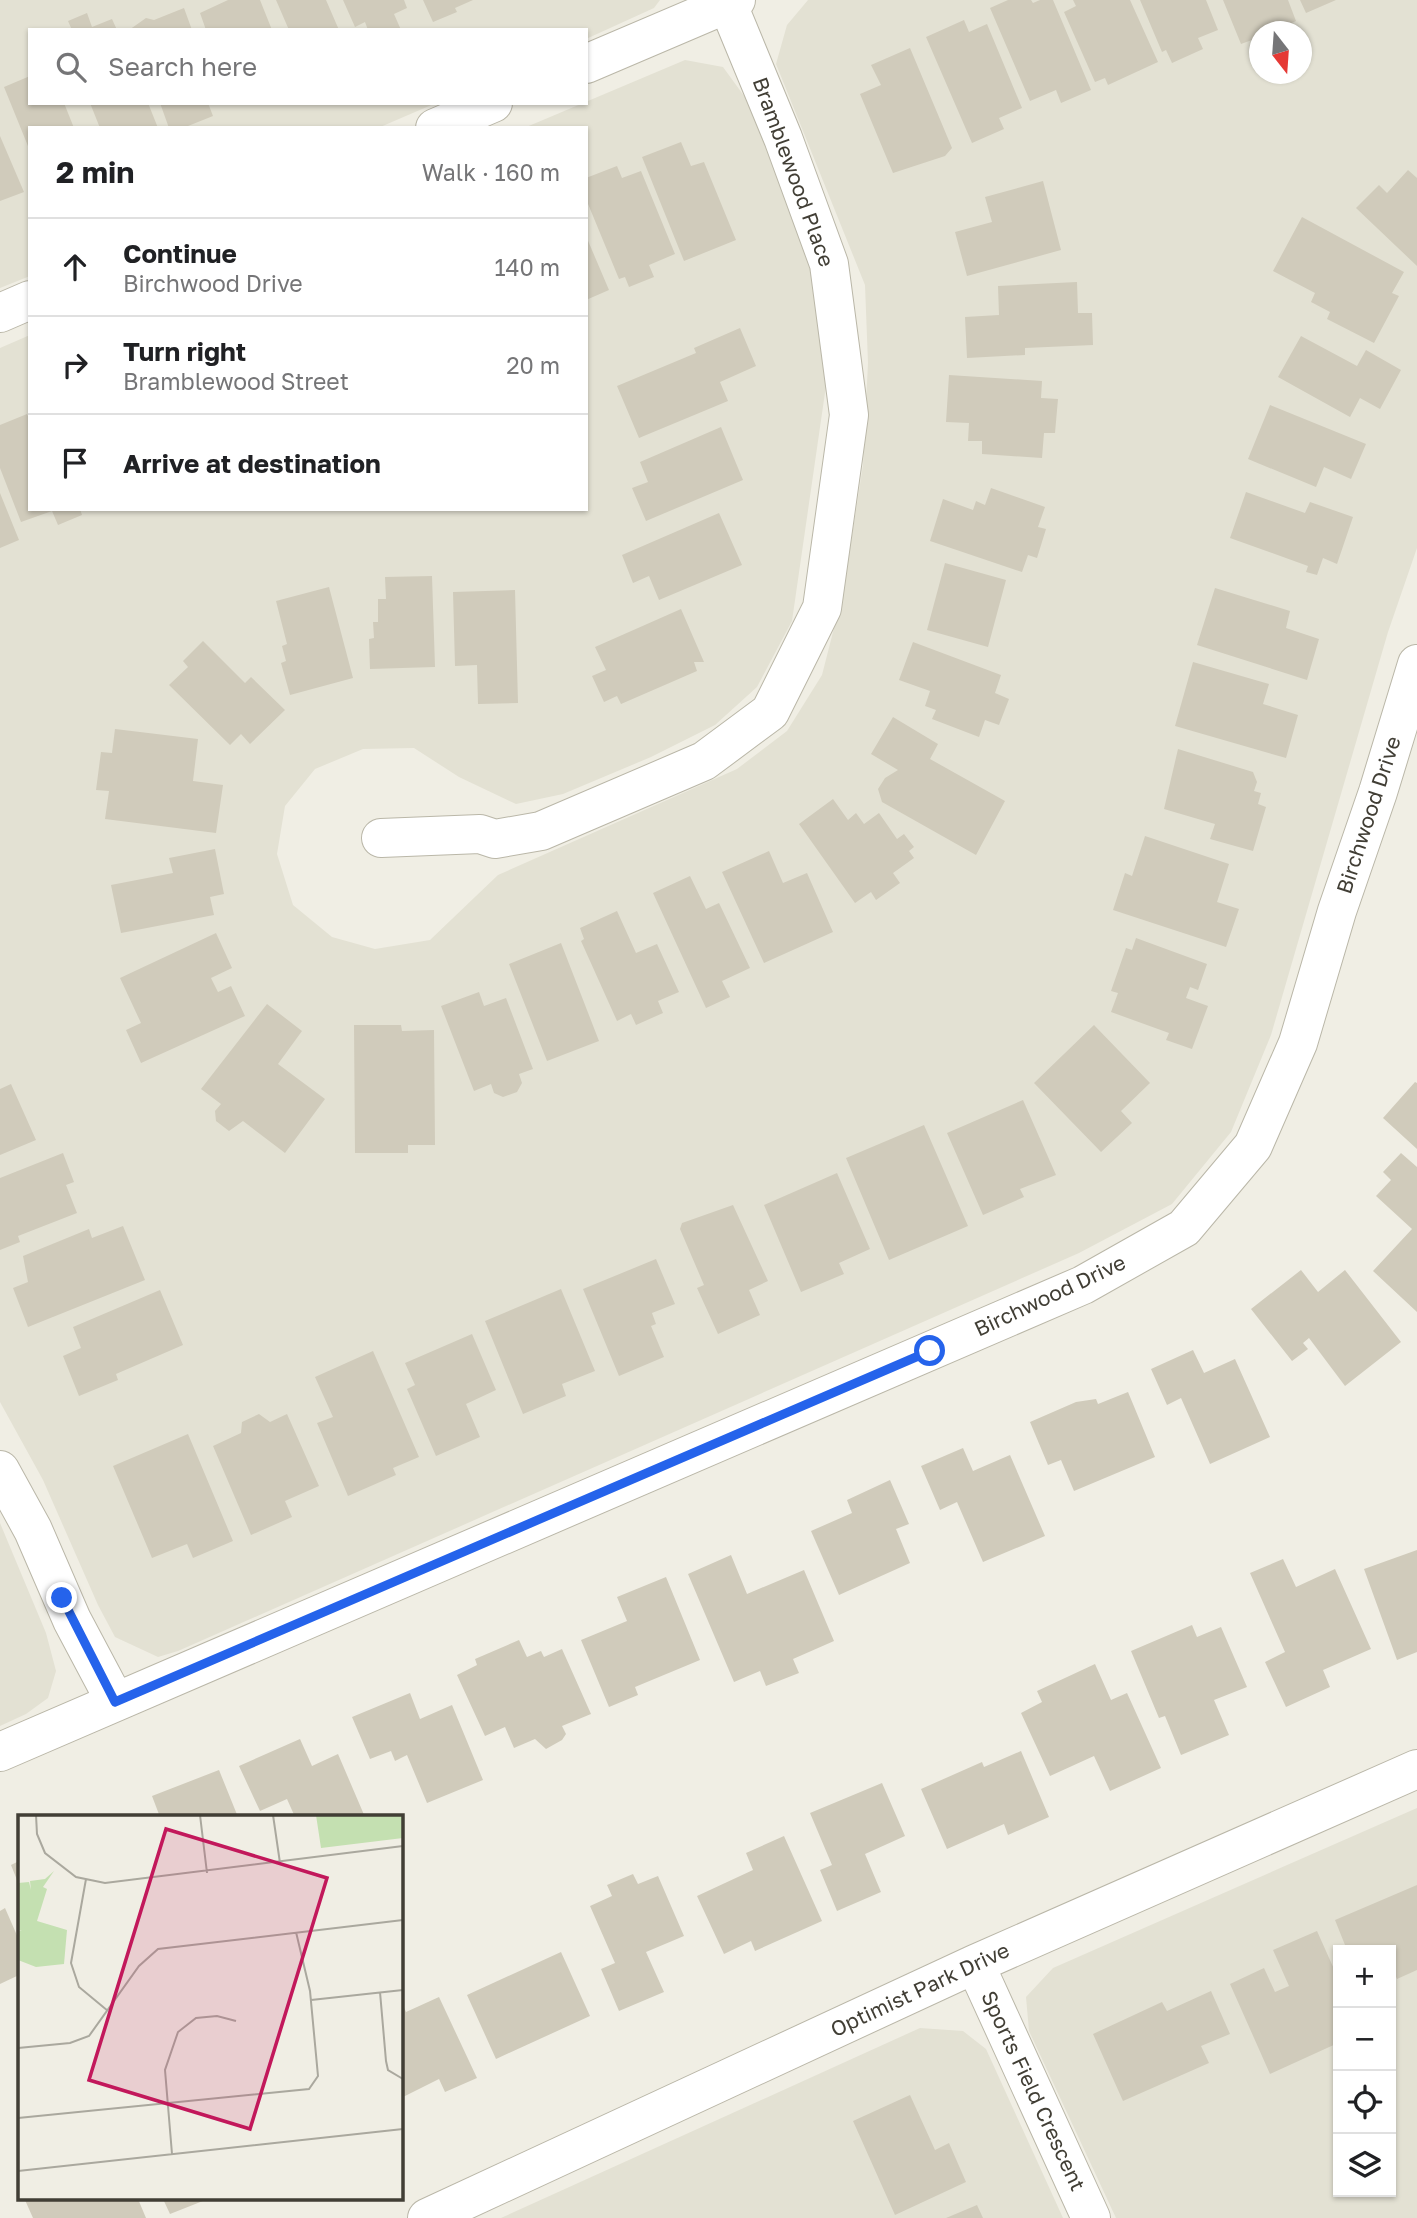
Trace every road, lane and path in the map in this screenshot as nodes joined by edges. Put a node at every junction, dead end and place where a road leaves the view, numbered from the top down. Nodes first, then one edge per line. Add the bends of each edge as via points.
1 (730, 1) edge
2 (588, 63) edge
3 (488, 105) edge
4 (440, 126) edge
5 (28, 301) edge
6 (0, 313) edge
7 (1417, 664) edge
8 (381, 838) dead end
9 (0, 1470) edge
10 (115, 1702) junction
11 (0, 1752) edge
12 (1417, 1769) edge
13 (975, 1964) junction
14 (427, 2218) edge
15 (1091, 2218) edge

1 - 2 street
1 - 8 street, Bramblewood Place via 829,264 849,415 822,608 769,712 704,761 541,831 495,839 480,834
3 - 4 street
5 - 6 street
7 - 10 street, Birchwood Drive via 1298,1043 1253,1146 1184,1228 1083,1285
9 - 10 street
10 - 11 street, Birchwood Drive
12 - 13 street, Optimist Park Drive
13 - 14 street, Optimist Park Drive
13 - 15 street, Sports Field Crescent

